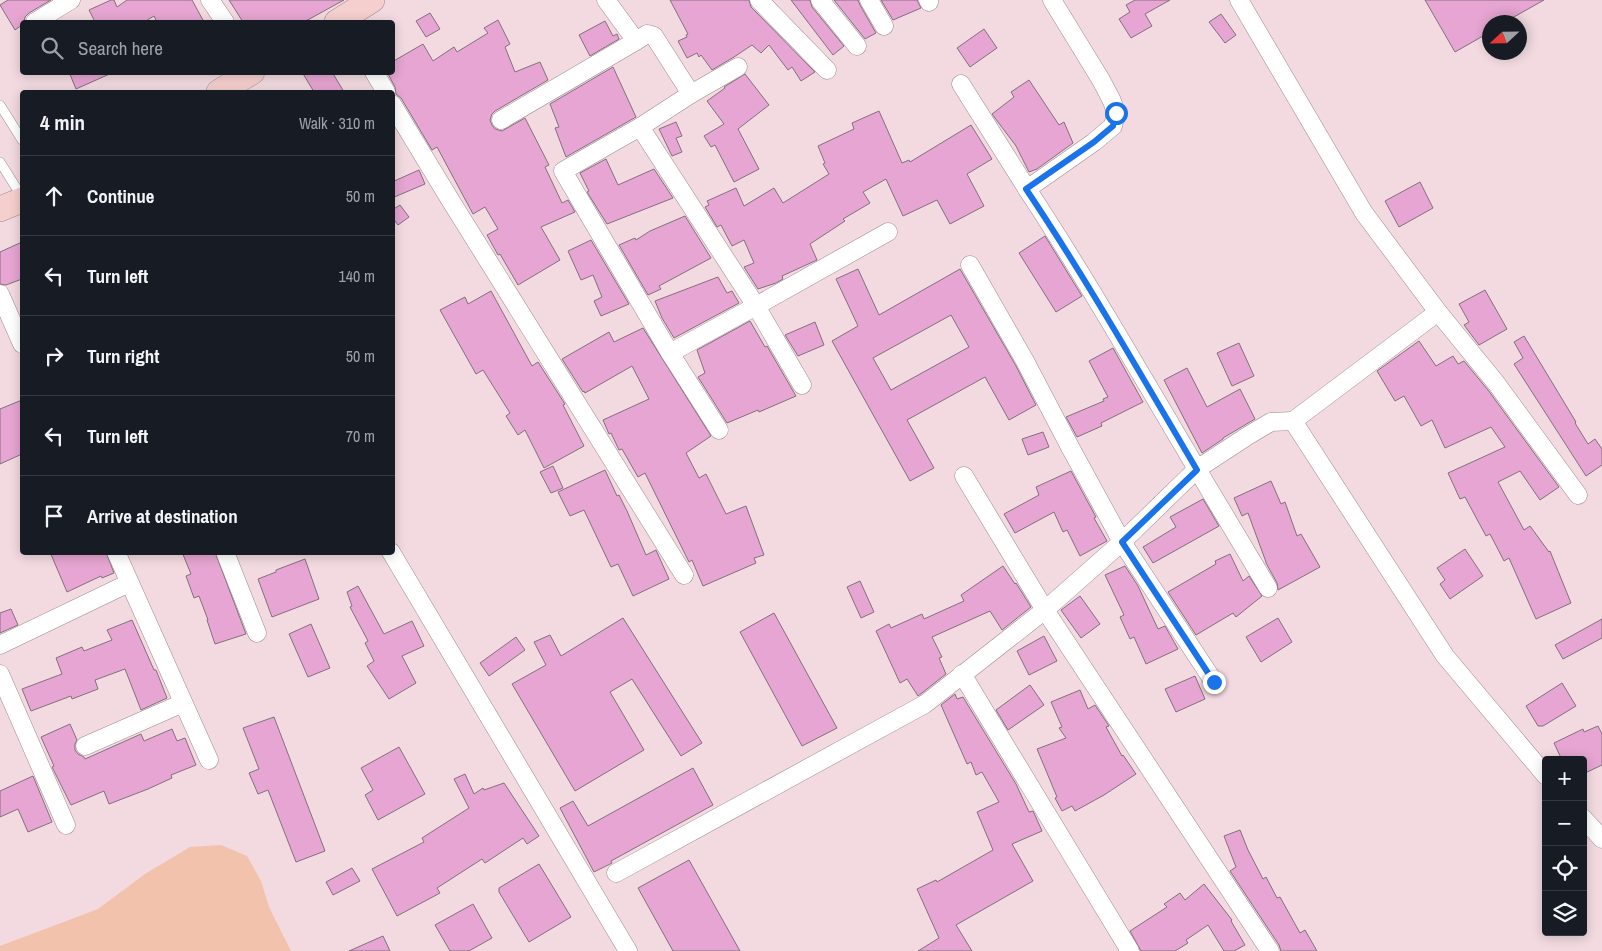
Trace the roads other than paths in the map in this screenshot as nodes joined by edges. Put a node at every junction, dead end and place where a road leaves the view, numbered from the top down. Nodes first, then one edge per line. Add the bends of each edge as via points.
1 (72, 0) edge
2 (210, 0) edge
3 (606, 0) edge
4 (759, 0) edge
5 (820, 0) edge
6 (869, 0) edge
7 (1052, 0) edge
8 (1239, 0) edge
9 (39, 20) edge
10 (224, 20) edge
11 (884, 26) dead end
12 (636, 41) junction
13 (857, 46) dead end
14 (738, 67) dead end
15 (827, 70) dead end
16 (247, 75) edge
17 (376, 75) edge
18 (961, 84) dead end
19 (222, 90) edge
20 (385, 90) edge
21 (691, 94) junction
22 (0, 106) edge
23 (395, 109) edge
24 (501, 120) dead end
25 (640, 127) junction
26 (20, 137) edge
27 (0, 162) edge
28 (1026, 189) junction
29 (20, 195) edge
30 (20, 199) edge
31 (0, 209) edge
32 (888, 232) dead end
33 (970, 265) dead end
34 (0, 294) edge
35 (756, 306) junction
36 (1438, 312) junction
37 (20, 333) edge
38 (670, 353) junction
39 (802, 386) dead end
40 (1293, 421) junction
41 (719, 430) dead end
42 (1197, 470) junction
43 (964, 476) dead end
44 (1578, 495) dead end
45 (1122, 542) junction
46 (117, 555) edge
47 (226, 555) edge
48 (393, 555) edge
49 (684, 575) dead end
50 (130, 583) junction
51 (1268, 588) dead end
52 (1045, 610) junction
53 (257, 633) dead end
54 (0, 646) edge
55 (0, 674) edge
56 (962, 674) junction
57 (1214, 682) dead end
58 (184, 703) junction
59 (85, 746) dead end
60 (209, 760) dead end
61 (1542, 771) edge
62 (1587, 822) edge
63 (66, 825) dead end
64 (1601, 837) edge
65 (616, 873) dead end
66 (628, 951) edge
67 (1130, 951) edge
68 (1270, 951) edge

1 - 9 street
2 - 10 street
3 - 12 street
4 - 15 street
5 - 13 street
6 - 11 street
7 - 28 street via 1101,80 1116,113 1113,126
8 - 36 street via 1364,213
12 - 21 street via 647,34 654,36
12 - 24 street
14 - 21 street
16 - 19 main road
17 - 20 street
18 - 28 street
21 - 25 street
22 - 26 lane
23 - 49 street
25 - 35 street
25 - 38 street via 563,171
27 - 29 lane
28 - 42 street via 1119,335
30 - 31 main road
32 - 35 street
33 - 45 street
34 - 37 street
35 - 38 street
35 - 39 street
36 - 40 street
36 - 44 street via 1496,382
38 - 41 street
40 - 42 street via 1271,422
40 - 61 street via 1445,656
42 - 45 street
42 - 51 street
43 - 52 street
45 - 52 street
45 - 57 street
46 - 50 street
47 - 53 street
48 - 66 street
50 - 54 street
50 - 58 street
52 - 56 street
52 - 68 street
55 - 63 street
56 - 65 street via 925,704
56 - 67 street
58 - 59 street
58 - 60 street
62 - 64 street

